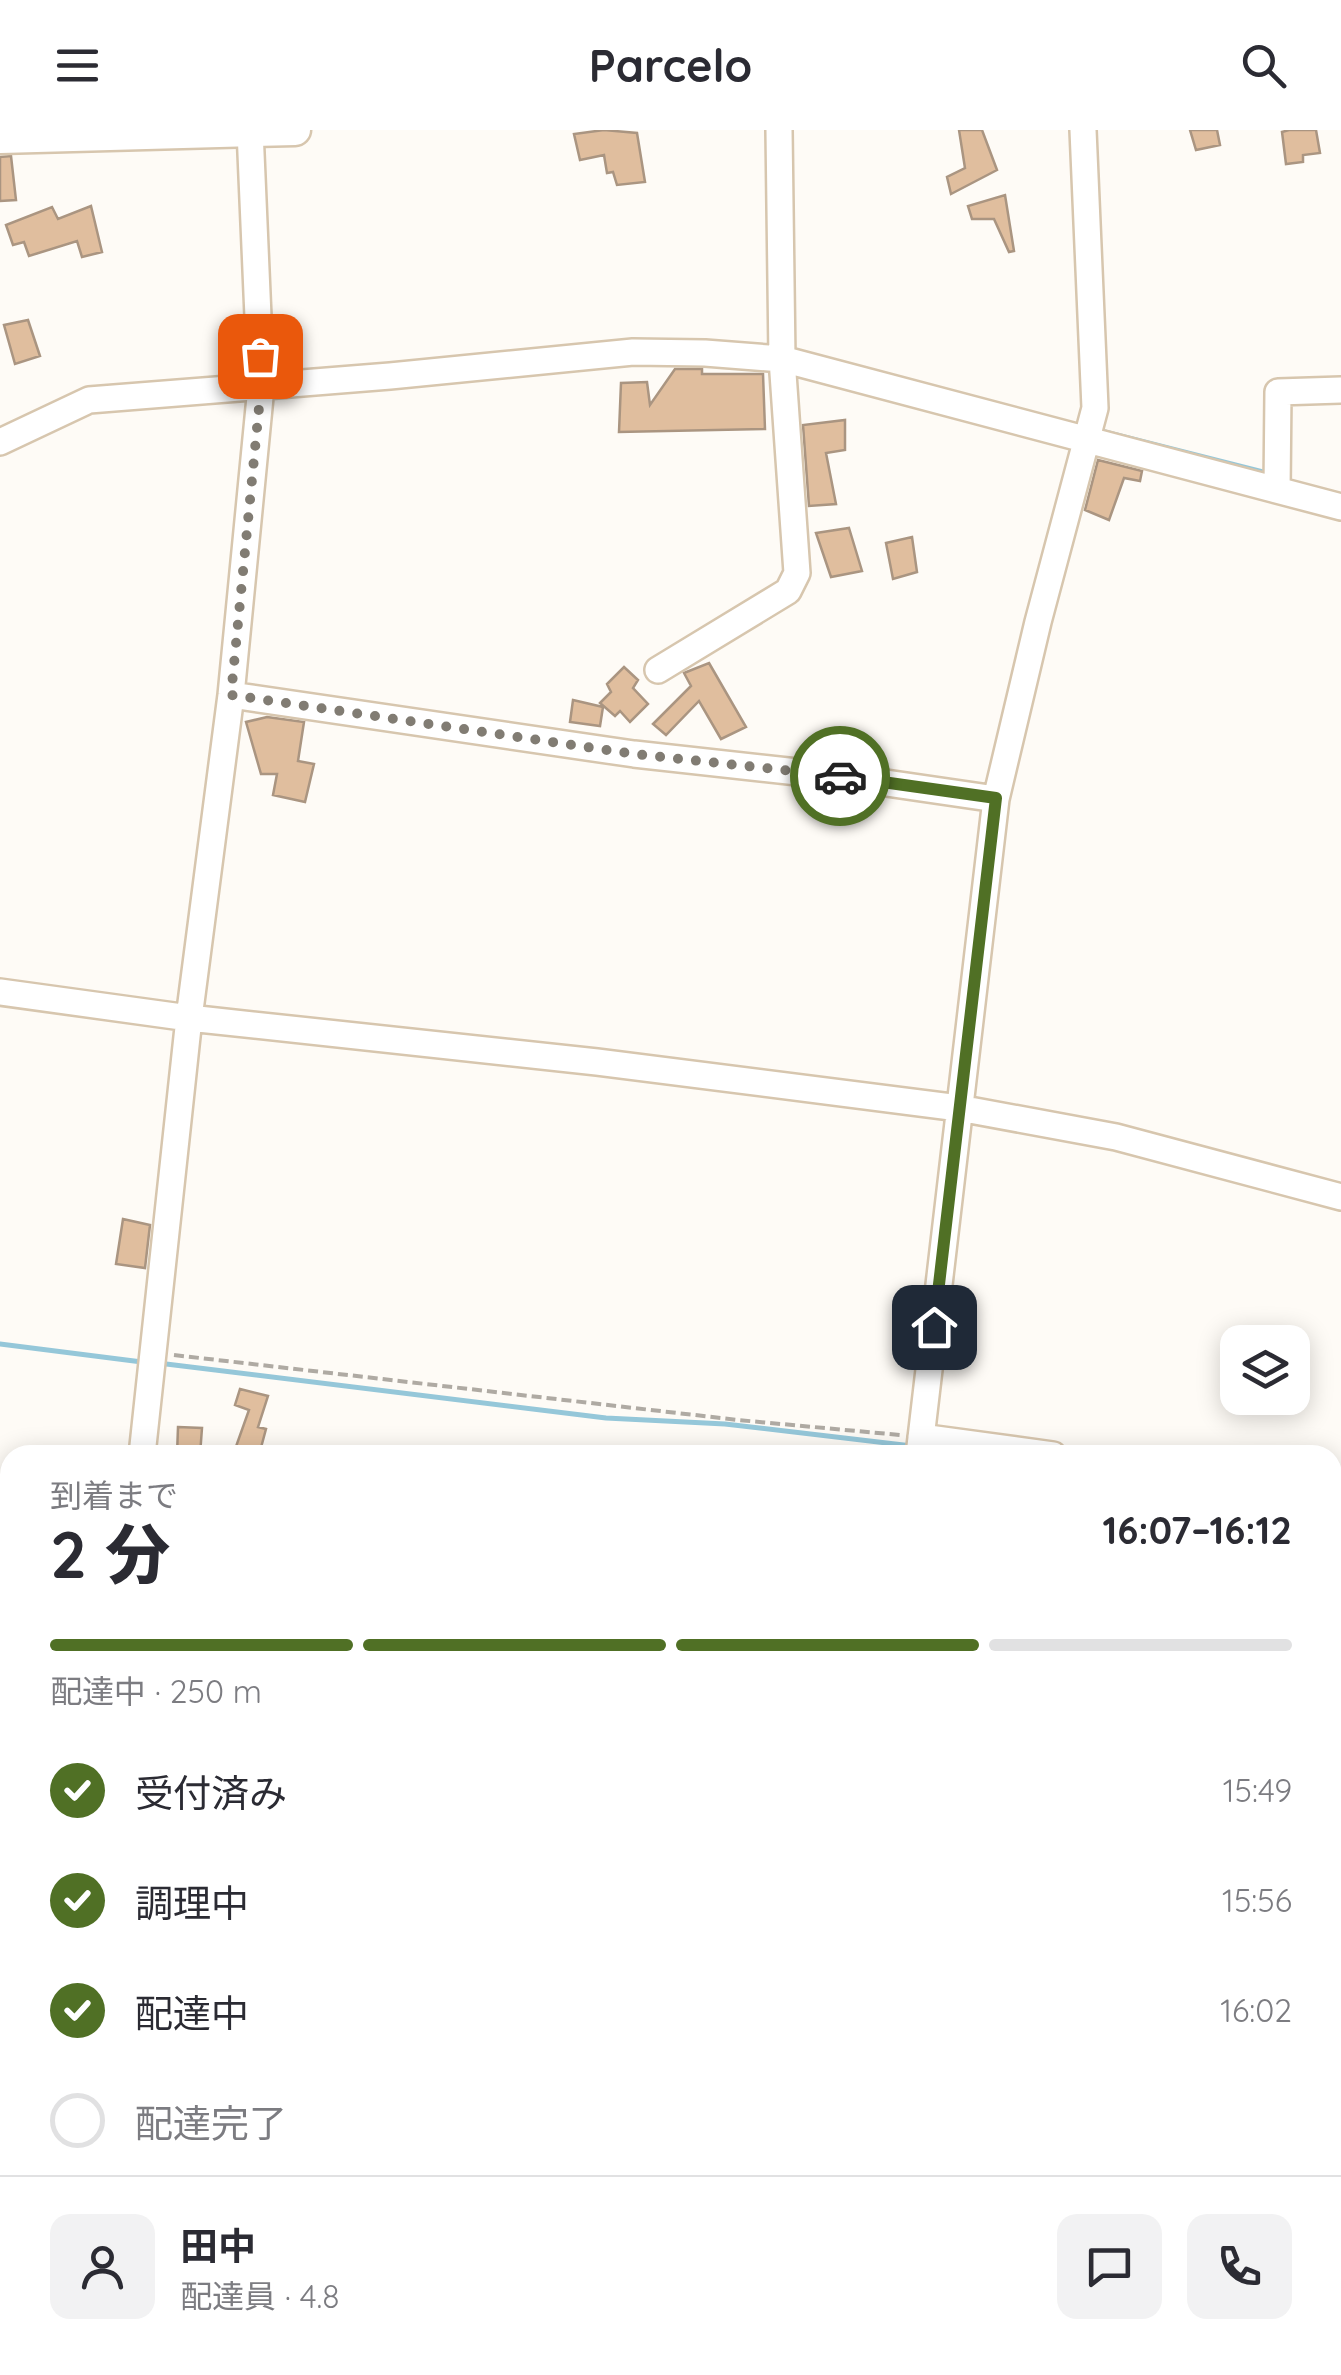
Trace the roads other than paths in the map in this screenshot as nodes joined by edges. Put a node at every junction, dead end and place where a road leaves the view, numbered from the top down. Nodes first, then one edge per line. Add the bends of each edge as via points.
1 (295, 130) edge
2 (778, 130) edge
3 (1083, 130) edge
4 (250, 131) edge
5 (0, 138) edge
6 (782, 359) junction
7 (261, 387) junction
8 (1341, 390) edge
9 (1088, 440) junction
10 (0, 442) edge
11 (1277, 490) junction
12 (1341, 507) edge
13 (658, 670) dead end
14 (231, 695) junction
15 (996, 798) junction
16 (0, 992) edge
17 (189, 1018) junction
18 (958, 1108) junction
19 (1341, 1197) edge
20 (143, 1445) edge
21 (920, 1445) edge

1 - 4 main road
2 - 6 street
3 - 9 street via 1095,408
4 - 5 main road
4 - 7 street
6 - 7 street via 633,352
6 - 9 street
6 - 13 street via 797,573 788,590
7 - 10 street via 89,400
7 - 14 street
8 - 11 street via 1278,392
9 - 11 street
9 - 15 street
11 - 12 street
14 - 15 street
14 - 17 street
15 - 18 street
16 - 17 street
17 - 18 street
17 - 20 street
18 - 19 street via 1116,1136
18 - 21 street

